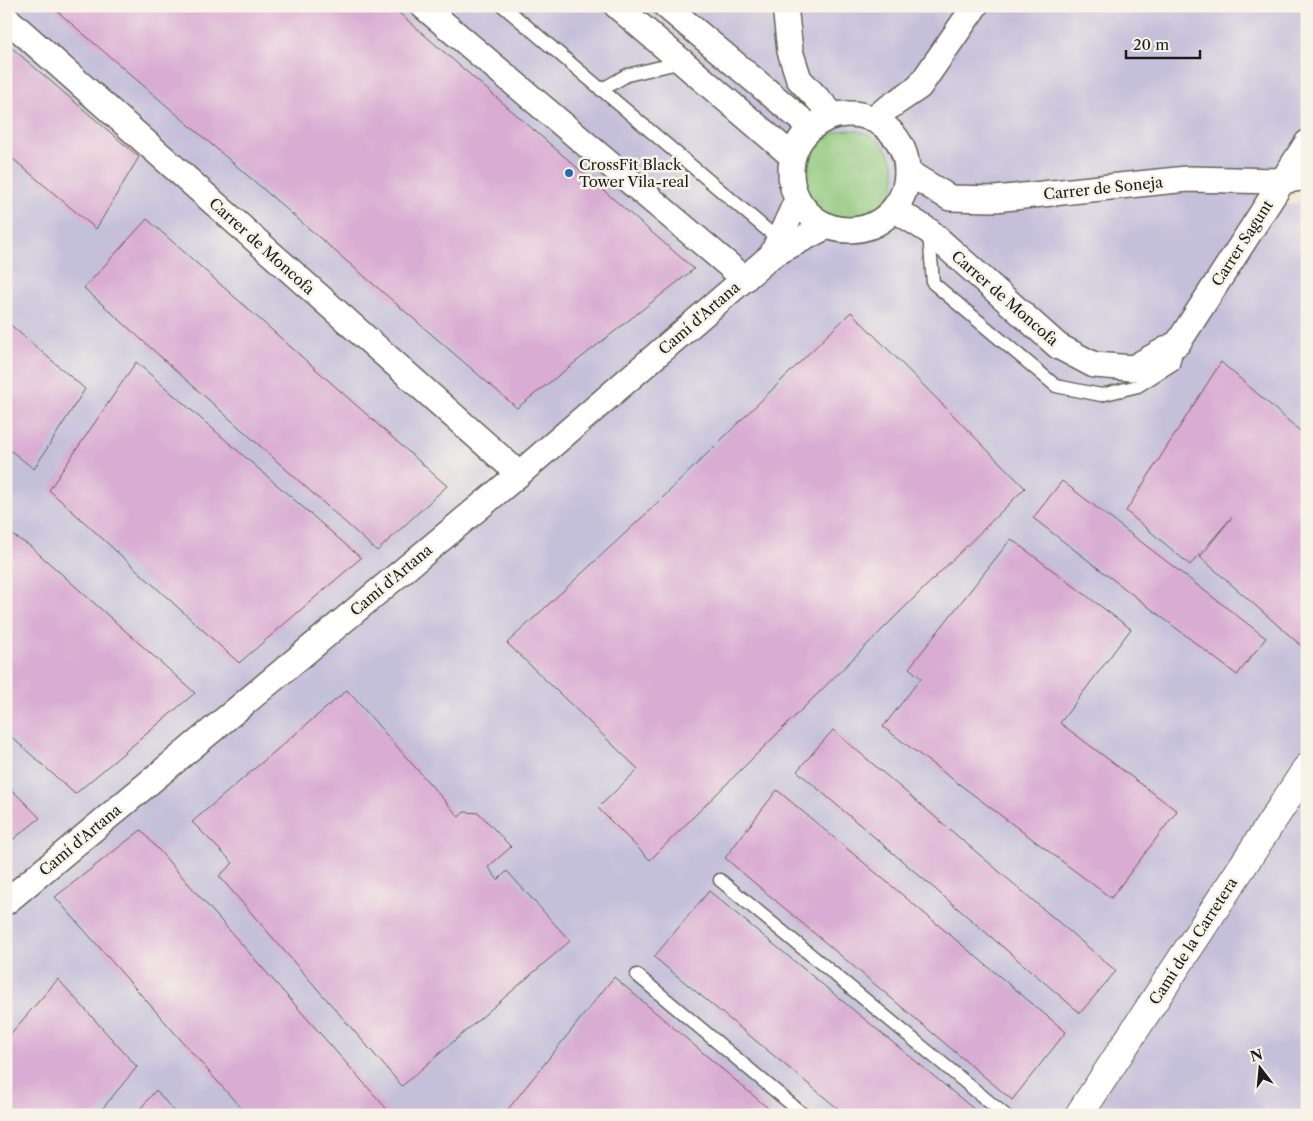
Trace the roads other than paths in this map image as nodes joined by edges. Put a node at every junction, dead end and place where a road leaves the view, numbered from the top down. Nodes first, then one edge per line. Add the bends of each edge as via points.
1 (423, 6) edge
2 (503, 6) edge
3 (618, 6) edge
4 (666, 6) edge
5 (785, 6) edge
6 (975, 6) edge
7 (6, 18) edge
8 (682, 62) junction
9 (601, 90) junction
10 (833, 115) junction
11 (872, 118) junction
12 (810, 128) junction
13 (1307, 143) edge
14 (792, 156) junction
15 (907, 172) junction
16 (1295, 179) edge
17 (797, 200) junction
18 (894, 209) junction
19 (827, 226) junction
20 (929, 231) junction
21 (776, 247) junction
22 (745, 279) junction
23 (1178, 343) junction
24 (519, 474) junction
25 (1307, 768) edge
26 (720, 880) dead end
27 (6, 902) edge
28 (637, 975) dead end
29 (804, 1115) edge
30 (1005, 1115) edge
31 (1079, 1115) edge

1 - 22 street
2 - 9 lane
3 - 8 street
4 - 12 street
5 - 10 street via 790,51 799,79
6 - 11 street via 919,87
7 - 24 street, Carrer de Moncofa
8 - 9 lane via 627,75
8 - 14 street
9 - 21 lane
10 - 11 street via 853,113
10 - 12 street
11 - 15 street via 887,127 898,140
12 - 14 street via 799,140
13 - 16 street, Carrer Sagunt
14 - 17 street via 790,178
15 - 16 street, Carrer de Soneja via 950,198 986,199 1187,179
15 - 18 street via 904,192
16 - 23 street, Carrer Sagunt
17 - 19 street via 810,216
17 - 21 street, Camí d'Artana
18 - 19 street via 880,221 863,228 845,230
18 - 20 street, Carrer de Moncofa
19 - 21 street, Camí d'Artana
20 - 23 street, Carrer de Moncofa via 1058,346 1094,365 1133,368
20 - 23 lane via 933,282 1056,386 1101,395 1138,386 1173,364
21 - 22 street, Camí d'Artana
22 - 24 street, Camí d'Artana
24 - 27 street, Camí d'Artana
25 - 31 main road, Camí de la Carretera
26 - 30 lane
28 - 29 lane

